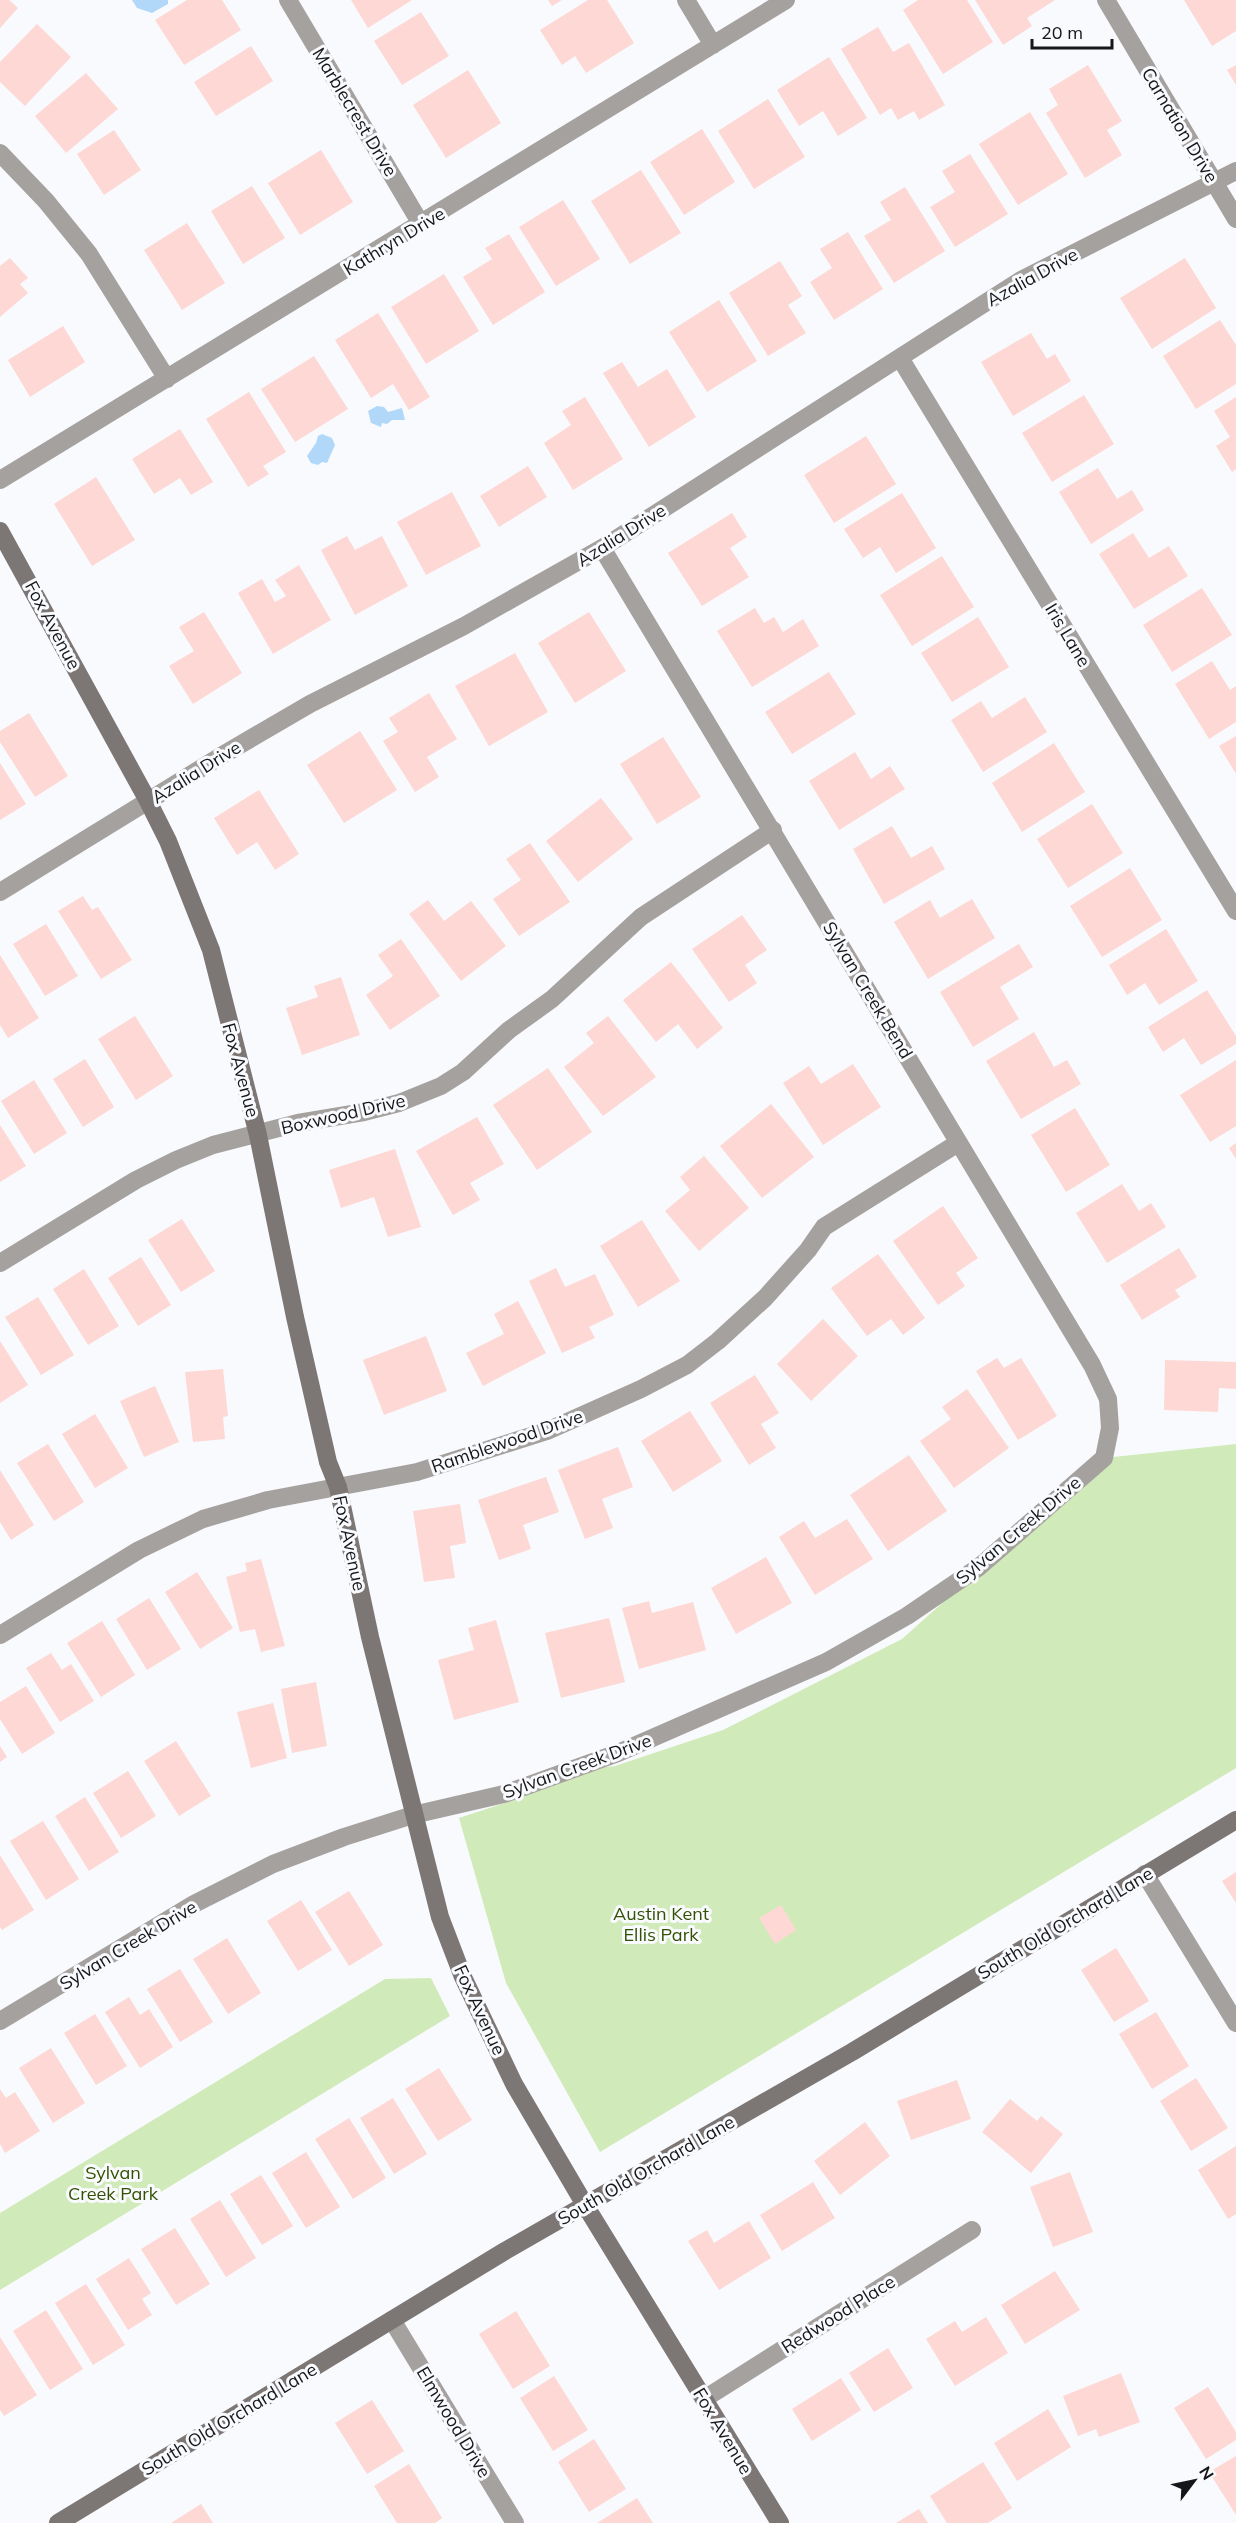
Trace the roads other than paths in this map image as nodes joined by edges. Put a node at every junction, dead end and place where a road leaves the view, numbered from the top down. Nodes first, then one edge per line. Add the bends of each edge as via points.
1 (288, 0) edge
2 (686, 0) edge
3 (786, 0) edge
4 (1106, 0) edge
5 (713, 45) junction
6 (0, 153) edge
7 (1236, 171) edge
8 (1215, 183) junction
9 (1236, 219) edge
10 (421, 224) junction
11 (900, 358) junction
12 (167, 379) junction
13 (0, 480) edge
14 (0, 531) edge
15 (602, 548) junction
16 (148, 801) junction
17 (773, 830) junction
18 (0, 892) edge
19 (1236, 911) edge
20 (258, 1135) junction
21 (958, 1143) junction
22 (0, 1263) edge
23 (1107, 1440) joint
24 (338, 1487) junction
25 (0, 1635) edge
26 (413, 1815) junction
27 (1236, 1820) edge
28 (1145, 1874) junction
29 (0, 2021) edge
30 (1236, 2024) edge
31 (585, 2205) junction
32 (972, 2230) dead end
33 (392, 2320) junction
34 (704, 2398) junction
35 (69, 2520) edge
36 (515, 2523) edge
37 (780, 2523) edge

1 - 10 street, Marblecrest Drive
2 - 5 street
3 - 5 street, Kathryn Drive
4 - 8 street, Carnation Drive
5 - 10 street, Kathryn Drive
6 - 12 street via 89,254
7 - 8 street, Azalia Drive
8 - 9 street, Carnation Drive
8 - 11 street, Azalia Drive via 1021,280
10 - 12 street, Kathryn Drive
11 - 15 street, Azalia Drive
11 - 19 street, Iris Lane
12 - 13 street, Kathryn Drive
14 - 16 main road, Fox Avenue
15 - 16 street, Azalia Drive via 464,626 310,704
15 - 17 street, Sylvan Creek Bend
16 - 18 street, Azalia Drive
16 - 20 main road, Fox Avenue via 211,950
17 - 20 street, Boxwood Drive via 641,918 552,999 441,1086 399,1103
17 - 21 street, Sylvan Creek Bend
20 - 22 street, Boxwood Drive via 213,1145 176,1160
20 - 24 main road, Fox Avenue via 295,1317 328,1462
21 - 23 street, Sylvan Creek Bend via 1092,1365 1108,1399
21 - 24 street, Ramblewood Drive via 824,1227 765,1298 687,1365 547,1431 417,1472
23 - 26 street, Sylvan Creek Drive via 1104,1458 979,1567 907,1616 826,1662 618,1753 504,1794
24 - 25 street, Ramblewood Drive via 268,1500 203,1519 139,1550
24 - 26 main road, Fox Avenue
26 - 29 street, Sylvan Creek Drive via 273,1864 194,1904
26 - 31 main road, Fox Avenue via 440,1917 463,1977 514,2084
27 - 28 main road, South Old Orchard Lane
28 - 30 street
28 - 31 main road, South Old Orchard Lane via 852,2052
31 - 33 main road, South Old Orchard Lane
31 - 34 main road, Fox Avenue
32 - 34 street, Redwood Place
33 - 35 main road, South Old Orchard Lane
33 - 36 street, Elmwood Drive
34 - 37 main road, Fox Avenue

